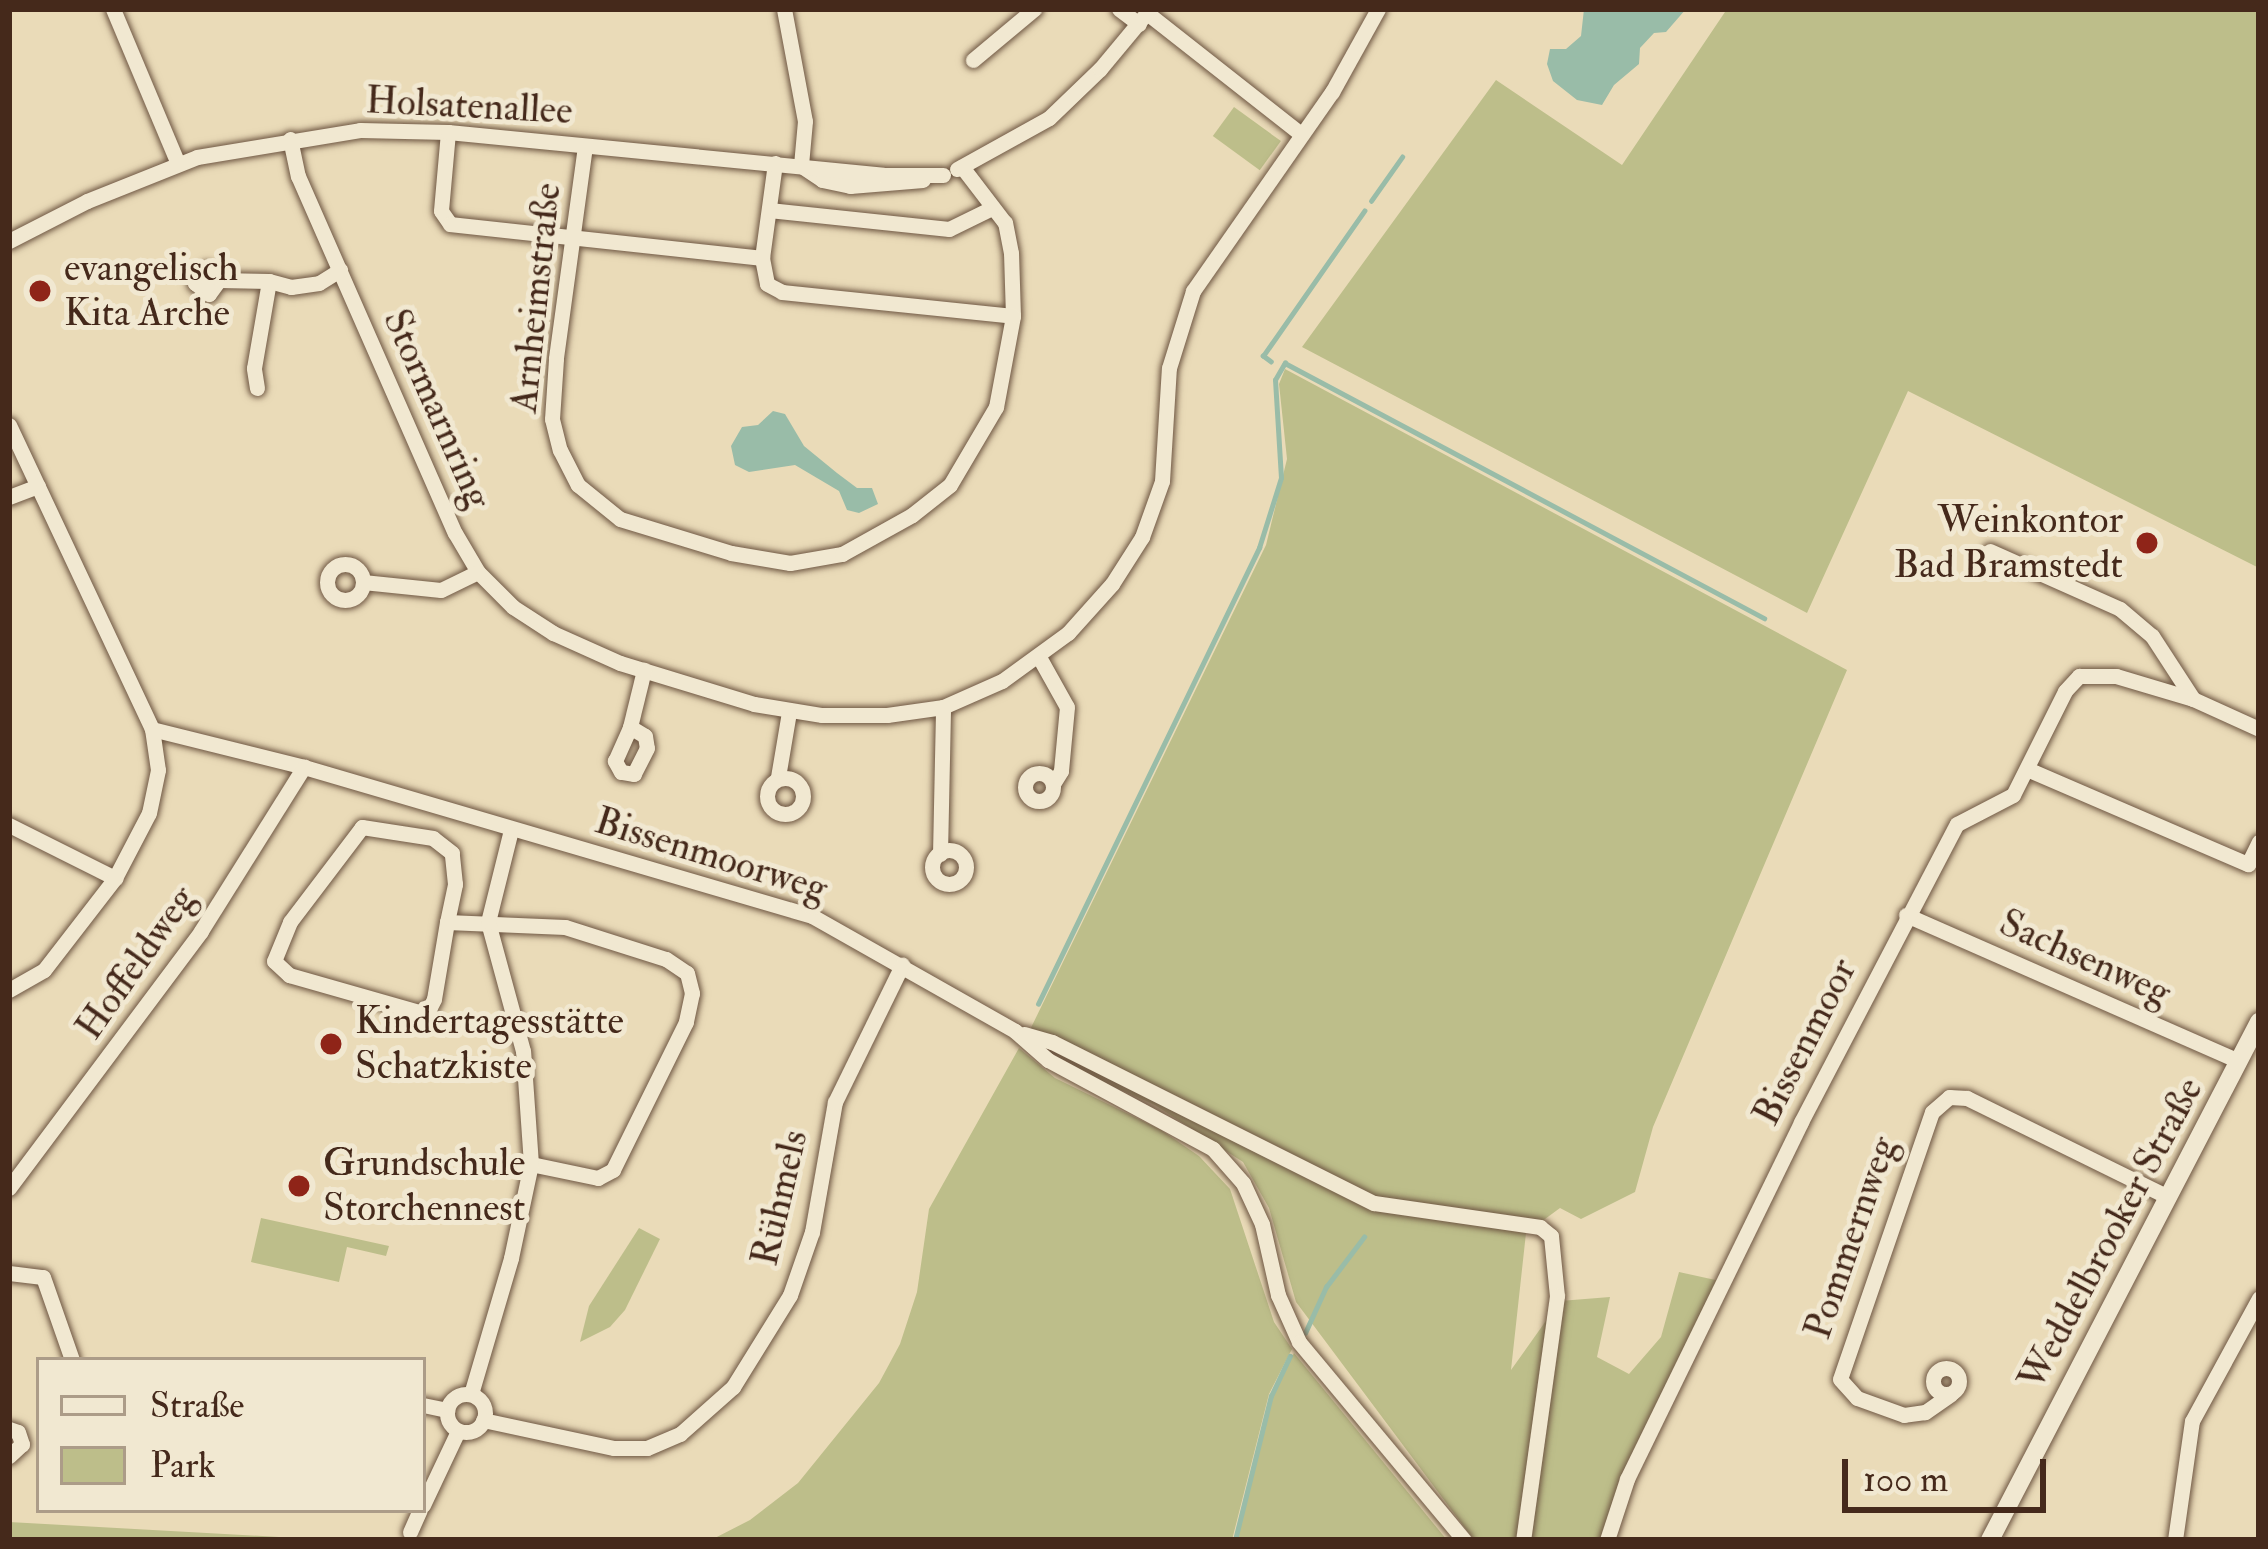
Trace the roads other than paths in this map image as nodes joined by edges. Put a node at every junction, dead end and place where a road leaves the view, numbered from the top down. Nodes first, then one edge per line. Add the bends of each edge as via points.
1 (114, 9) edge
2 (784, 9) edge
3 (1034, 9) edge
4 (1119, 9) edge
5 (1378, 9) edge
6 (1145, 16) edge
7 (973, 60) dead end
8 (448, 131) junction
9 (1301, 134) junction
10 (290, 139) junction
11 (585, 146) junction
12 (775, 163) junction
13 (178, 164) junction
14 (801, 165) junction
15 (962, 167) junction
16 (990, 209) junction
17 (769, 210) junction
18 (573, 237) junction
19 (9, 241) edge
20 (762, 258) junction
21 (340, 271) junction
22 (219, 280) dead end
23 (269, 280) junction
24 (1012, 316) junction
25 (257, 388) dead end
26 (9, 425) edge
27 (38, 486) junction
28 (9, 497) edge
29 (1990, 551) dead end
30 (478, 572) junction
31 (362, 582) dead end
32 (1039, 657) junction
33 (2164, 660) junction
34 (644, 670) junction
35 (2148, 686) junction
36 (2193, 699) junction
37 (943, 707) junction
38 (789, 712) junction
39 (630, 727) dead end
40 (152, 729) junction
41 (2259, 729) edge
42 (304, 767) junction
43 (2027, 769) junction
44 (778, 777) dead end
45 (1053, 784) dead end
46 (9, 824) edge
47 (511, 830) junction
48 (2259, 841) edge
49 (940, 854) dead end
50 (115, 878) junction
51 (1906, 915) junction
52 (447, 922) junction
53 (488, 922) junction
54 (902, 965) junction
55 (9, 990) edge
56 (2259, 1022) edge
57 (1015, 1031) junction
58 (2238, 1061) junction
59 (531, 1164) junction
60 (9, 1188) edge
61 (2168, 1197) junction
62 (9, 1273) edge
63 (2259, 1298) edge
64 (71, 1357) edge
65 (471, 1394) junction
66 (1951, 1394) dead end
67 (426, 1406) edge
68 (447, 1410) junction
69 (484, 1420) junction
70 (9, 1429) edge
71 (458, 1431) junction
72 (15, 1452) edge
73 (426, 1499) edge
74 (419, 1513) edge
75 (410, 1532) dead end
76 (1464, 1540) edge
77 (1523, 1540) edge
78 (1607, 1540) edge
79 (1990, 1540) edge
80 (2175, 1540) edge

1 - 13 street
2 - 14 street via 805,122
3 - 7 street
4 - 6 street
5 - 9 street, Stormarnring
6 - 9 street
6 - 15 street, Holsatenallee via 1049,118
8 - 10 street, Holsatenallee
8 - 11 street, Holsatenallee
8 - 18 street via 441,211 450,224
9 - 32 street, Stormarnring via 1218,249 1180,325 1168,368 1162,481 1142,537 1112,584
10 - 13 street, Holsatenallee
10 - 21 street, Stormarnring
11 - 12 street, Holsatenallee
11 - 18 street, Arnheimstraße
12 - 14 street, Holsatenallee
12 - 17 street
13 - 19 street, Holsatenallee
14 - 15 street, Holsatenallee via 943,175
15 - 16 street, Arnheimstraße
16 - 17 street via 949,229
16 - 24 street, Arnheimstraße via 1005,224 1011,253
17 - 20 street
18 - 20 street
18 - 24 street, Arnheimstraße via 552,419 560,451 578,485 620,518 731,553 790,563 867,542 950,485 996,407
20 - 24 street via 766,284 782,292
21 - 23 street via 291,287
21 - 30 street, Stormarnring
22 - 23 street
23 - 25 street
26 - 27 street
27 - 28 street
27 - 40 street
29 - 33 street, Bissenmoor via 2120,608 2152,636
30 - 31 street via 441,590
30 - 34 street, Stormarnring via 554,633
32 - 37 street, Stormarnring
32 - 45 street via 1067,707
33 - 35 street
33 - 36 street, Bissenmoor
34 - 38 street, Stormarnring
34 - 39 street
35 - 36 street, Bissenmoor
35 - 43 street, Bissenmoor via 2079,676
36 - 41 street, Bissenmoor
37 - 38 street, Stormarnring via 875,717
37 - 49 street
38 - 44 street
40 - 42 street, Bissenmoorweg
40 - 50 street via 158,770 149,813
42 - 47 street, Bissenmoorweg
42 - 60 street, Hoffeldweg via 113,1057
43 - 48 street via 2248,864
43 - 51 street, Bissenmoor via 2013,795 1957,824
46 - 50 street
47 - 53 street
47 - 54 street, Bissenmoorweg via 812,916
50 - 55 street via 44,970
51 - 58 street, Sachsenweg
51 - 78 street, Bissenmoor via 1636,1460
52 - 52 street via 452,853 434,838 362,827 290,922 274,961 289,975 426,1011
52 - 53 street
53 - 59 street via 523,1052
53 - 59 street via 566,928 666,959 687,973 692,993 613,1170 598,1178
54 - 57 street, Bissenmoorweg
54 - 69 street, Rühmels via 836,1102 812,1232 790,1295 733,1387 680,1434 647,1448
56 - 58 street, Weddelbrooker Straße
57 - 76 street, Bissenmoorweg via 1048,1060 1213,1149 1262,1224 1299,1342
57 - 77 street via 1052,1042 1374,1203 1551,1235 1557,1295
58 - 61 street, Weddelbrooker Straße
59 - 65 street
61 - 66 street, Pommernweg via 1967,1098 1949,1097 1932,1112 1840,1379 1857,1398 1904,1415 1922,1414
61 - 79 street, Weddelbrooker Straße
62 - 64 street via 43,1277
63 - 80 street via 2192,1421
65 - 68 street via 458,1395
65 - 69 street
67 - 68 street
68 - 71 street
69 - 71 street
70 - 72 street via 21,1436
71 - 73 street
74 - 75 street

